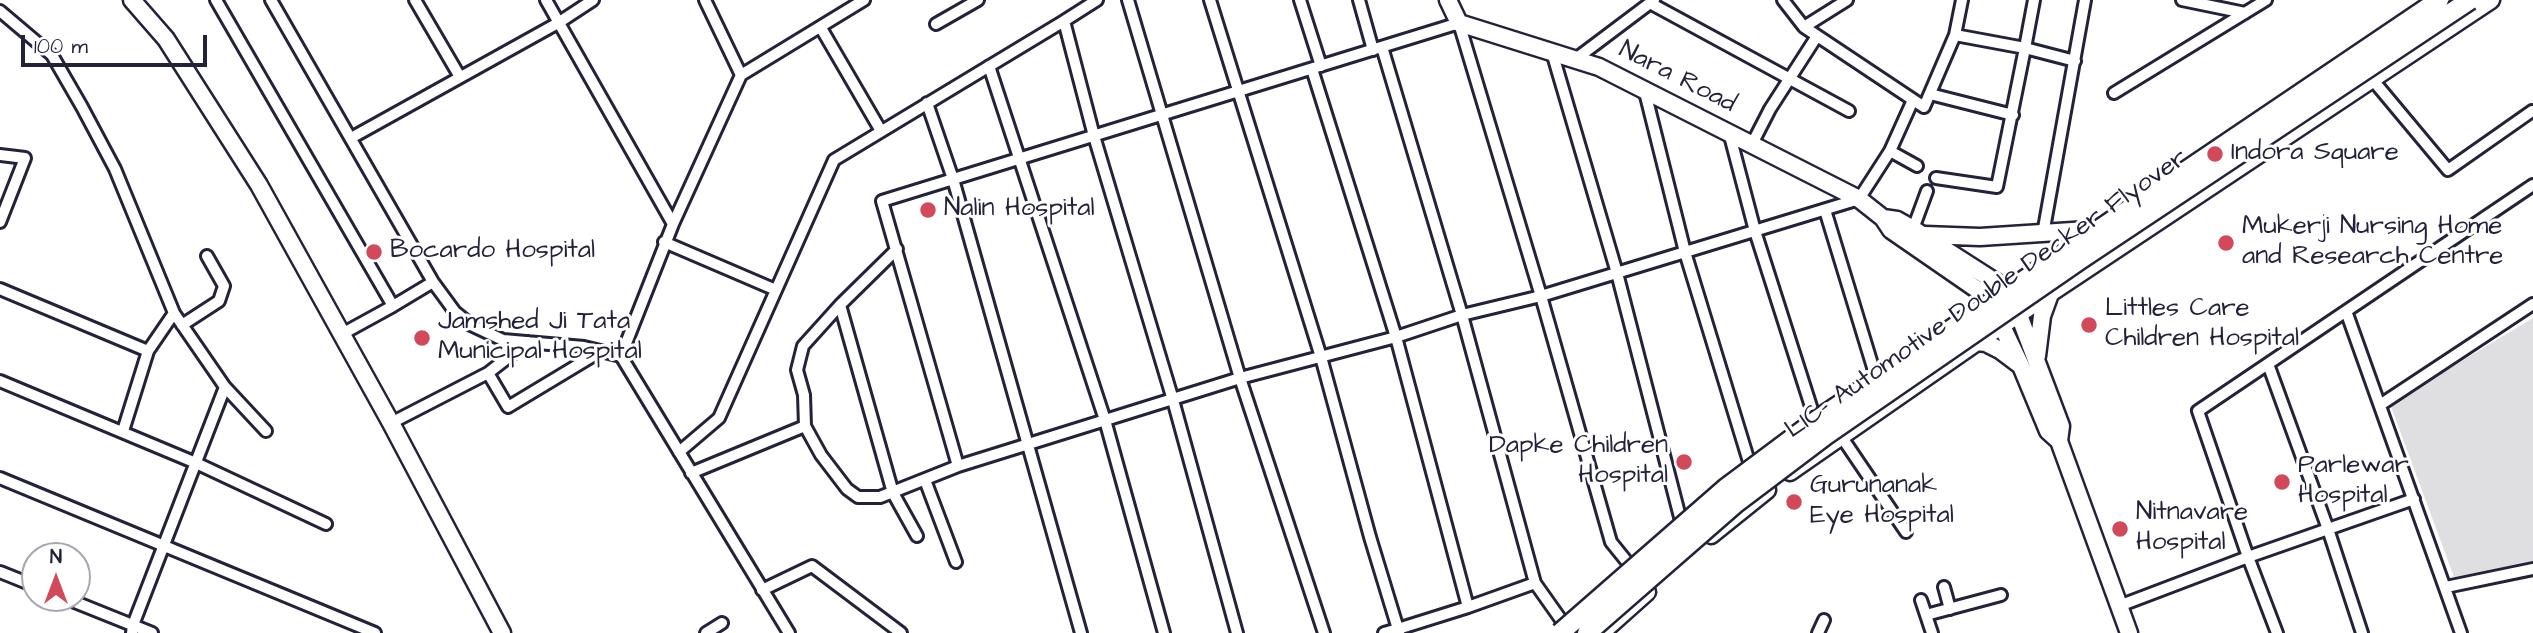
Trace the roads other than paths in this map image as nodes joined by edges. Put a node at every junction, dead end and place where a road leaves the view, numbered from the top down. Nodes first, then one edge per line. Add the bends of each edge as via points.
1 (132, 0) edge
2 (216, 0) edge
3 (271, 0) edge
4 (415, 0) edge
5 (546, 0) edge
6 (593, 0) edge
7 (705, 0) edge
8 (864, 0) edge
9 (978, 0) edge
10 (1097, 0) edge
11 (1128, 0) edge
12 (1210, 0) edge
13 (1300, 0) edge
14 (1359, 0) edge
15 (1448, 0) edge
16 (1783, 0) edge
17 (1847, 0) edge
18 (1962, 0) edge
19 (2034, 0) edge
20 (2085, 0) edge
21 (2182, 0) edge
22 (2266, 0) edge
23 (2426, 0) edge
24 (2439, 0) edge
25 (2470, 0) edge
26 (2491, 0) edge
27 (1652, 1) edge
28 (0, 11) edge
29 (2245, 13) junction
30 (1064, 21) junction
31 (558, 23) junction
32 (1459, 23) junction
33 (936, 24) dead end
34 (1804, 27) junction
35 (821, 28) junction
36 (1817, 36) junction
37 (1955, 36) junction
38 (2025, 48) junction
39 (1377, 49) junction
40 (1552, 52) junction
41 (1577, 58) junction
42 (2075, 61) junction
43 (989, 66) junction
44 (1316, 68) junction
45 (741, 75) junction
46 (460, 77) junction
47 (1791, 79) junction
48 (2372, 79) junction
49 (1644, 89) junction
50 (1238, 92) junction
51 (2114, 93) dead end
52 (1930, 94) junction
53 (1913, 100) junction
54 (927, 103) junction
55 (1849, 111) dead end
56 (2532, 111) edge
57 (2013, 115) junction
58 (1163, 116) junction
59 (881, 131) junction
60 (1729, 132) junction
61 (1094, 136) junction
62 (351, 138) junction
63 (1752, 144) junction
64 (1890, 151) junction
65 (0, 155) edge
66 (1020, 159) junction
67 (1917, 166) dead end
68 (1936, 178) dead end
69 (953, 179) junction
70 (2533, 185) edge
71 (1927, 191) dead end
72 (1860, 199) junction
73 (1825, 210) junction
74 (1882, 218) junction
75 (0, 222) edge
76 (673, 224) junction
77 (2088, 230) junction
78 (1755, 231) junction
79 (1918, 232) junction
80 (2043, 234) junction
81 (664, 242) junction
82 (897, 249) junction
83 (1685, 252) junction
84 (207, 256) dead end
85 (1616, 273) junction
86 (433, 282) junction
87 (2002, 286) junction
88 (0, 289) edge
89 (776, 290) junction
90 (2050, 294) junction
91 (1541, 296) junction
92 (1988, 297) junction
93 (2533, 304) edge
94 (840, 305) junction
95 (393, 306) junction
96 (2346, 312) junction
97 (174, 313) junction
98 (2019, 314) junction
99 (1462, 315) junction
100 (182, 325) junction
101 (2002, 325) junction
102 (342, 334) junction
103 (1396, 337) junction
104 (528, 342) junction
105 (1976, 342) junction
106 (148, 351) junction
107 (601, 351) junction
108 (621, 356) junction
109 (1321, 357) junction
110 (2036, 360) junction
111 (2268, 364) junction
112 (2021, 366) junction
113 (488, 373) junction
114 (1875, 374) junction
115 (1240, 378) junction
116 (0, 381) edge
117 (225, 387) junction
118 (1173, 400) junction
119 (2380, 405) junction
120 (1814, 416) junction
121 (1105, 420) junction
122 (391, 423) junction
123 (805, 426) junction
124 (123, 431) junction
125 (266, 431) dead end
126 (1841, 436) junction
127 (2059, 441) junction
128 (1028, 445) junction
129 (679, 453) junction
130 (197, 463) junction
131 (1750, 465) junction
132 (958, 466) junction
133 (691, 473) junction
134 (0, 478) edge
135 (925, 480) junction
136 (893, 493) junction
137 (2413, 499) junction
138 (1681, 521) junction
139 (326, 524) dead end
140 (2328, 529) junction
141 (1906, 532) dead end
142 (917, 536) dead end
143 (164, 546) junction
144 (2248, 557) junction
145 (957, 562) dead end
146 (1630, 566) junction
147 (2533, 569) edge
148 (0, 572) edge
149 (21, 580) edge
150 (1535, 583) junction
151 (1944, 587) dead end
152 (2446, 587) junction
153 (762, 590) junction
154 (1649, 590) junction
155 (2001, 595) dead end
156 (1921, 600) dead end
157 (2119, 606) junction
158 (1468, 607) junction
159 (1950, 609) junction
160 (91, 610) edge
161 (1926, 615) junction
162 (1824, 620) dead end
163 (722, 623) dead end
164 (132, 629) edge
165 (1560, 630) edge
166 (1399, 631) edge
167 (152, 633) edge
168 (375, 633) edge
169 (502, 633) edge
170 (705, 633) edge
171 (789, 633) edge
172 (901, 633) edge
173 (1082, 633) edge
174 (1164, 633) edge
175 (1237, 633) edge
176 (1324, 633) edge
177 (1384, 633) edge
178 (1587, 633) edge
179 (1601, 633) edge
180 (1818, 633) edge
181 (1931, 633) edge
182 (2129, 633) edge
183 (2277, 633) edge
184 (2362, 633) edge
185 (2461, 633) edge

1 - 102 main road via 166,39 259,186
2 - 95 street
3 - 62 street
4 - 46 street
5 - 31 street
6 - 31 street
7 - 45 street
8 - 35 street
9 - 33 street
10 - 30 street
11 - 58 street
12 - 50 street
13 - 44 street
14 - 39 street
15 - 32 main road
16 - 34 street
17 - 34 street
18 - 37 street
19 - 38 street
20 - 42 street
21 - 29 street
22 - 29 street
23 - 77 main road
24 - 165 main road, LIC- Automotive Double Decker Flyover, bridge via 1817,420 1726,488
25 - 178 main road, LIC- Automotive Double Decker Flyover, bridge via 1826,435 1736,503
26 - 48 main road
27 - 41 street
27 - 47 street
28 - 97 street via 52,55 70,86 115,169
29 - 51 street
30 - 43 street
30 - 61 street
31 - 46 street
31 - 76 street
32 - 39 street
32 - 40 main road, Nara Road
32 - 91 street
34 - 36 street
35 - 45 street
35 - 59 street
36 - 47 street
36 - 53 street
37 - 38 street
37 - 52 street
38 - 42 street
38 - 57 street
39 - 44 street
39 - 99 street
40 - 41 main road, Nara Road
40 - 85 street
41 - 49 main road, Nara Road
42 - 80 street
43 - 54 street
43 - 66 street
44 - 50 street
44 - 103 street
45 - 76 street
46 - 62 street
47 - 55 street
47 - 63 street
48 - 56 street via 2448,170
48 - 90 main road
49 - 60 main road, Nara Road
49 - 83 street
50 - 58 street
50 - 109 street
52 - 53 street via 1924,107
52 - 57 street
53 - 64 street
54 - 59 street
54 - 69 street
57 - 68 street via 1997,187
58 - 61 street
58 - 115 street
59 - 89 street via 834,160
60 - 63 main road, Nara Road
60 - 78 street
61 - 66 street
61 - 118 street
62 - 86 street
63 - 72 main road, Nara Road
64 - 67 street
64 - 72 street
65 - 75 street via 25,158
66 - 69 street
66 - 121 street
69 - 82 street via 882,201
69 - 128 street
70 - 96 street
71 - 79 street
72 - 73 street
72 - 74 main road, Nara Road
73 - 78 street
73 - 114 street
74 - 79 main road via 1897,220
74 - 92 main road, Nara Road via 1891,230
76 - 81 street
77 - 80 main road
77 - 87 main road
78 - 83 street
78 - 120 street
79 - 80 main road via 1980,237
79 - 87 main road
81 - 89 street
81 - 108 street
82 - 94 street
82 - 132 street
83 - 85 street
83 - 131 street
84 - 100 street via 224,286 219,301
85 - 91 street
85 - 138 street
86 - 95 street
86 - 104 street via 471,326 503,340
87 - 92 main road
87 - 98 main road
88 - 106 street
89 - 129 street via 719,418
90 - 98 main road
90 - 110 main road
91 - 99 street
91 - 146 street via 1611,542
92 - 101 main road
92 - 114 main road
93 - 119 street
94 - 123 street via 803,346 797,370
94 - 136 street
95 - 102 street
96 - 111 street
96 - 119 street
97 - 100 street
97 - 106 street
98 - 101 main road
98 - 110 main road
99 - 103 street
99 - 150 street
100 - 117 street
101 - 105 main road
101 - 112 main road
102 - 122 main road
103 - 109 street
103 - 158 street
104 - 107 street
104 - 113 street
105 - 112 main road via 2000,350
105 - 126 main road
106 - 124 street
107 - 108 street
107 - 113 street via 508,407
108 - 129 street
109 - 115 street
109 - 166 street
110 - 127 main road via 2061,426
111 - 140 street
111 - 144 street via 2198,411
112 - 127 main road via 2048,431
113 - 122 street
114 - 120 main road
115 - 118 street
115 - 176 street
116 - 124 street
117 - 125 street
117 - 130 street
118 - 121 street
118 - 175 street
119 - 137 street
120 - 131 main road
121 - 128 street
121 - 174 street
122 - 169 main road
123 - 133 street
123 - 136 street via 847,489 858,497
124 - 130 street
126 - 141 street
126 - 154 main road via 1772,486
127 - 157 main road
128 - 132 street
128 - 173 street
129 - 133 street
130 - 139 street
130 - 143 street
131 - 138 main road
132 - 135 street
133 - 153 street
134 - 143 street
135 - 136 street
135 - 145 street
136 - 142 street
137 - 140 street
137 - 152 street
138 - 146 main road
140 - 144 street
140 - 184 street
143 - 164 street
143 - 168 street
144 - 157 street
144 - 183 street
146 - 154 street
146 - 165 main road
147 - 152 street
148 - 149 street
150 - 158 street
150 - 165 street
151 - 159 street
152 - 185 street
153 - 171 street
153 - 172 street via 812,566
154 - 179 main road
155 - 159 street
156 - 161 street
157 - 182 main road
158 - 166 street
159 - 161 street
160 - 164 street
161 - 181 street
162 - 180 street
163 - 170 street
164 - 167 street
166 - 177 street

